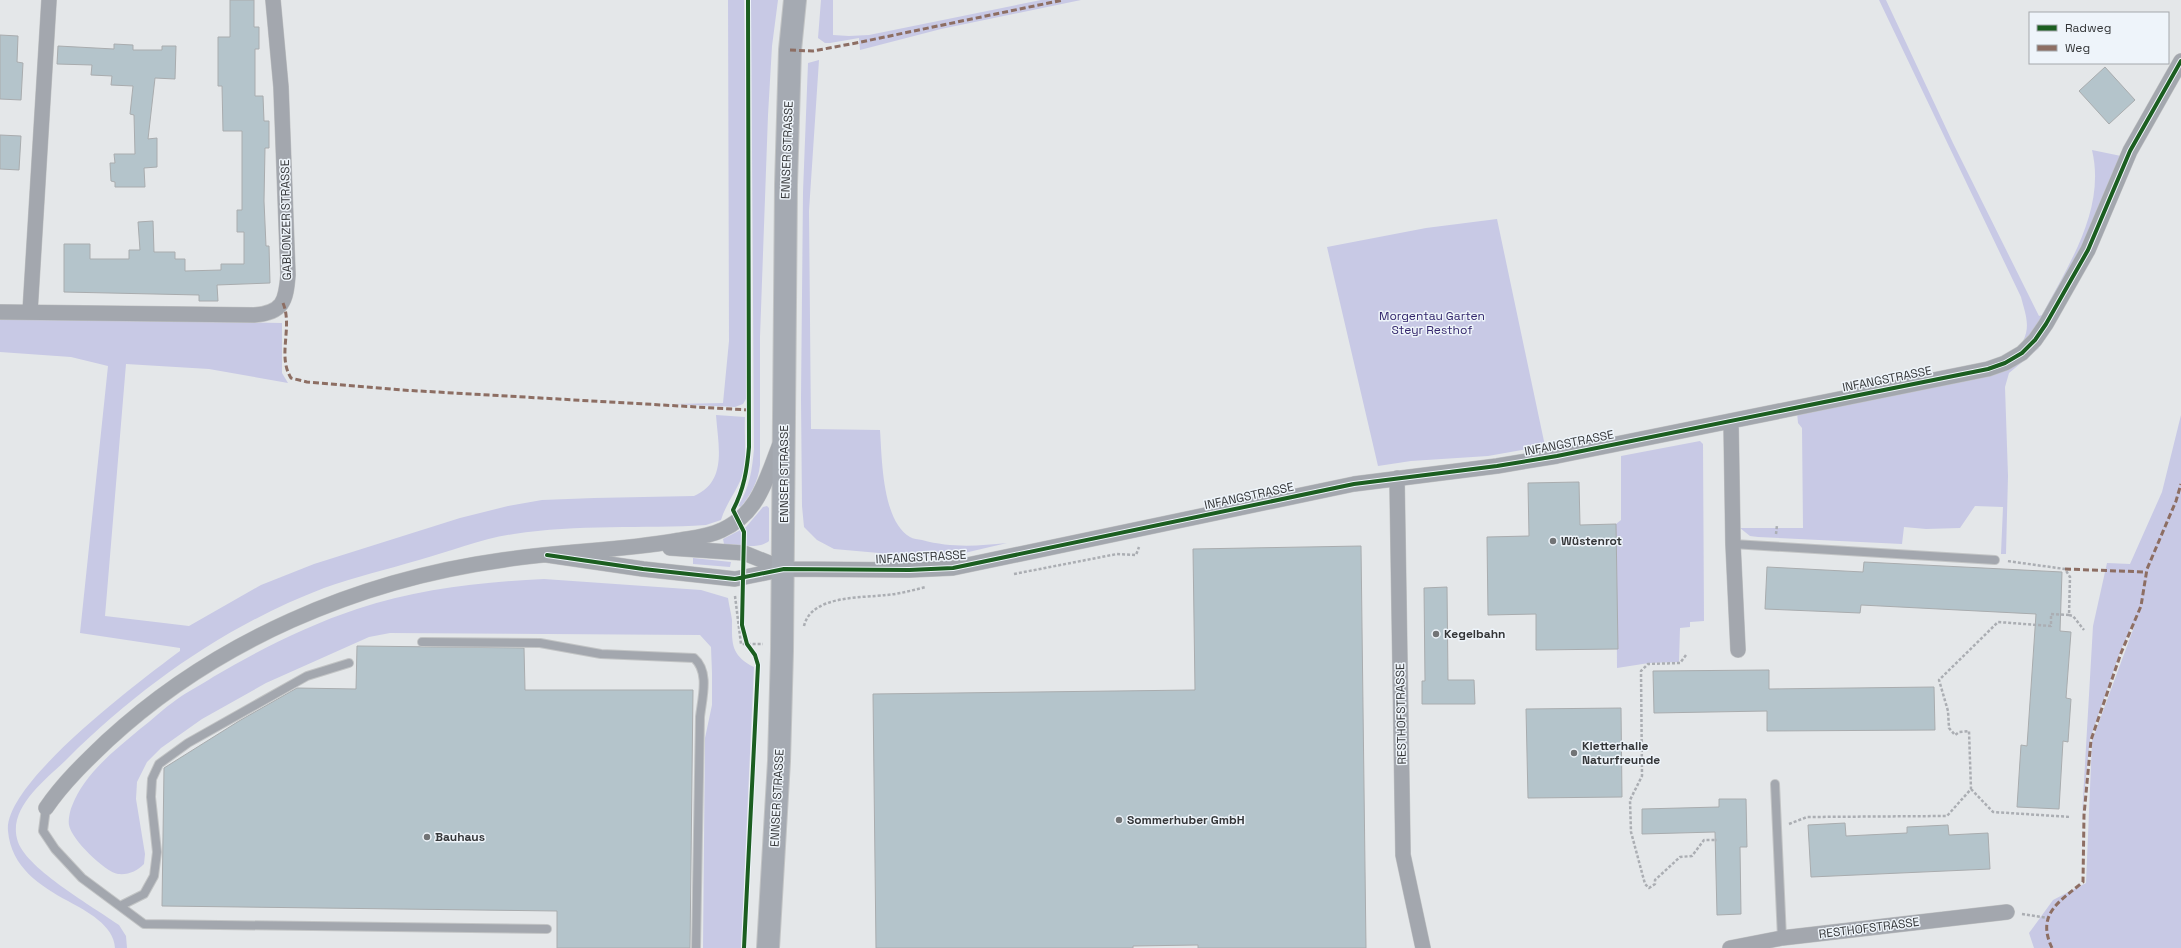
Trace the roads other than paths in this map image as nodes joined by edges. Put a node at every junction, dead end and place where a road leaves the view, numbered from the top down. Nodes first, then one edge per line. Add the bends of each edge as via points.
1 (49, 0) edge
2 (273, 0) edge
3 (795, 0) edge
4 (2181, 61) edge
5 (0, 312) edge
6 (30, 312) junction
7 (1731, 421) junction
8 (784, 434) junction
9 (1397, 478) junction
10 (1733, 544) junction
11 (641, 547) junction
12 (547, 555) junction
13 (1995, 560) road end
14 (784, 569) junction
15 (422, 642) dead end
16 (1738, 650) dead end
17 (349, 663) dead end
18 (1775, 784) dead end
19 (46, 808) joint
20 (120, 906) junction
21 (2008, 912) dead end
22 (548, 929) dead end
23 (1782, 938) junction
24 (696, 948) edge
25 (768, 948) edge
26 (1423, 948) edge
27 (1734, 948) edge

1 - 6 street
2 - 6 street, GABLONZER STRASSE via 281,87 288,251 287,293 283,303 274,311 254,315
3 - 8 main road, ENNSER STRASSE via 790,50 786,169
4 - 7 street, INFANGSTRASSE via 2130,151 2088,250 2046,324 2022,353 2005,363 1968,374
5 - 6 street, GABLONZER STRASSE
7 - 9 street, INFANGSTRASSE via 1497,466
7 - 10 street
8 - 11 street via 758,497 746,516 714,533
8 - 14 main road, ENNSER STRASSE
9 - 14 street, INFANGSTRASSE via 1354,484 953,568
9 - 26 street, RESTHOFSTRASSE via 1403,855
10 - 13 lane
10 - 16 street
11 - 12 street
11 - 14 street via 736,552
12 - 14 street via 735,579
12 - 19 street via 502,560 394,584 338,601 286,622 190,676 148,706 82,765
14 - 25 main road, ENNSER STRASSE via 779,761
15 - 24 lane via 540,643 601,654 694,658 699,663 703,676 703,691 700,717
17 - 20 lane via 307,676 188,743 159,764 152,779 151,797 158,852 154,876 144,894
18 - 23 lane
19 - 20 lane via 43,830 55,849 82,878
20 - 22 lane via 144,924
21 - 23 street, RESTHOFSTRASSE
23 - 27 street, RESTHOFSTRASSE

